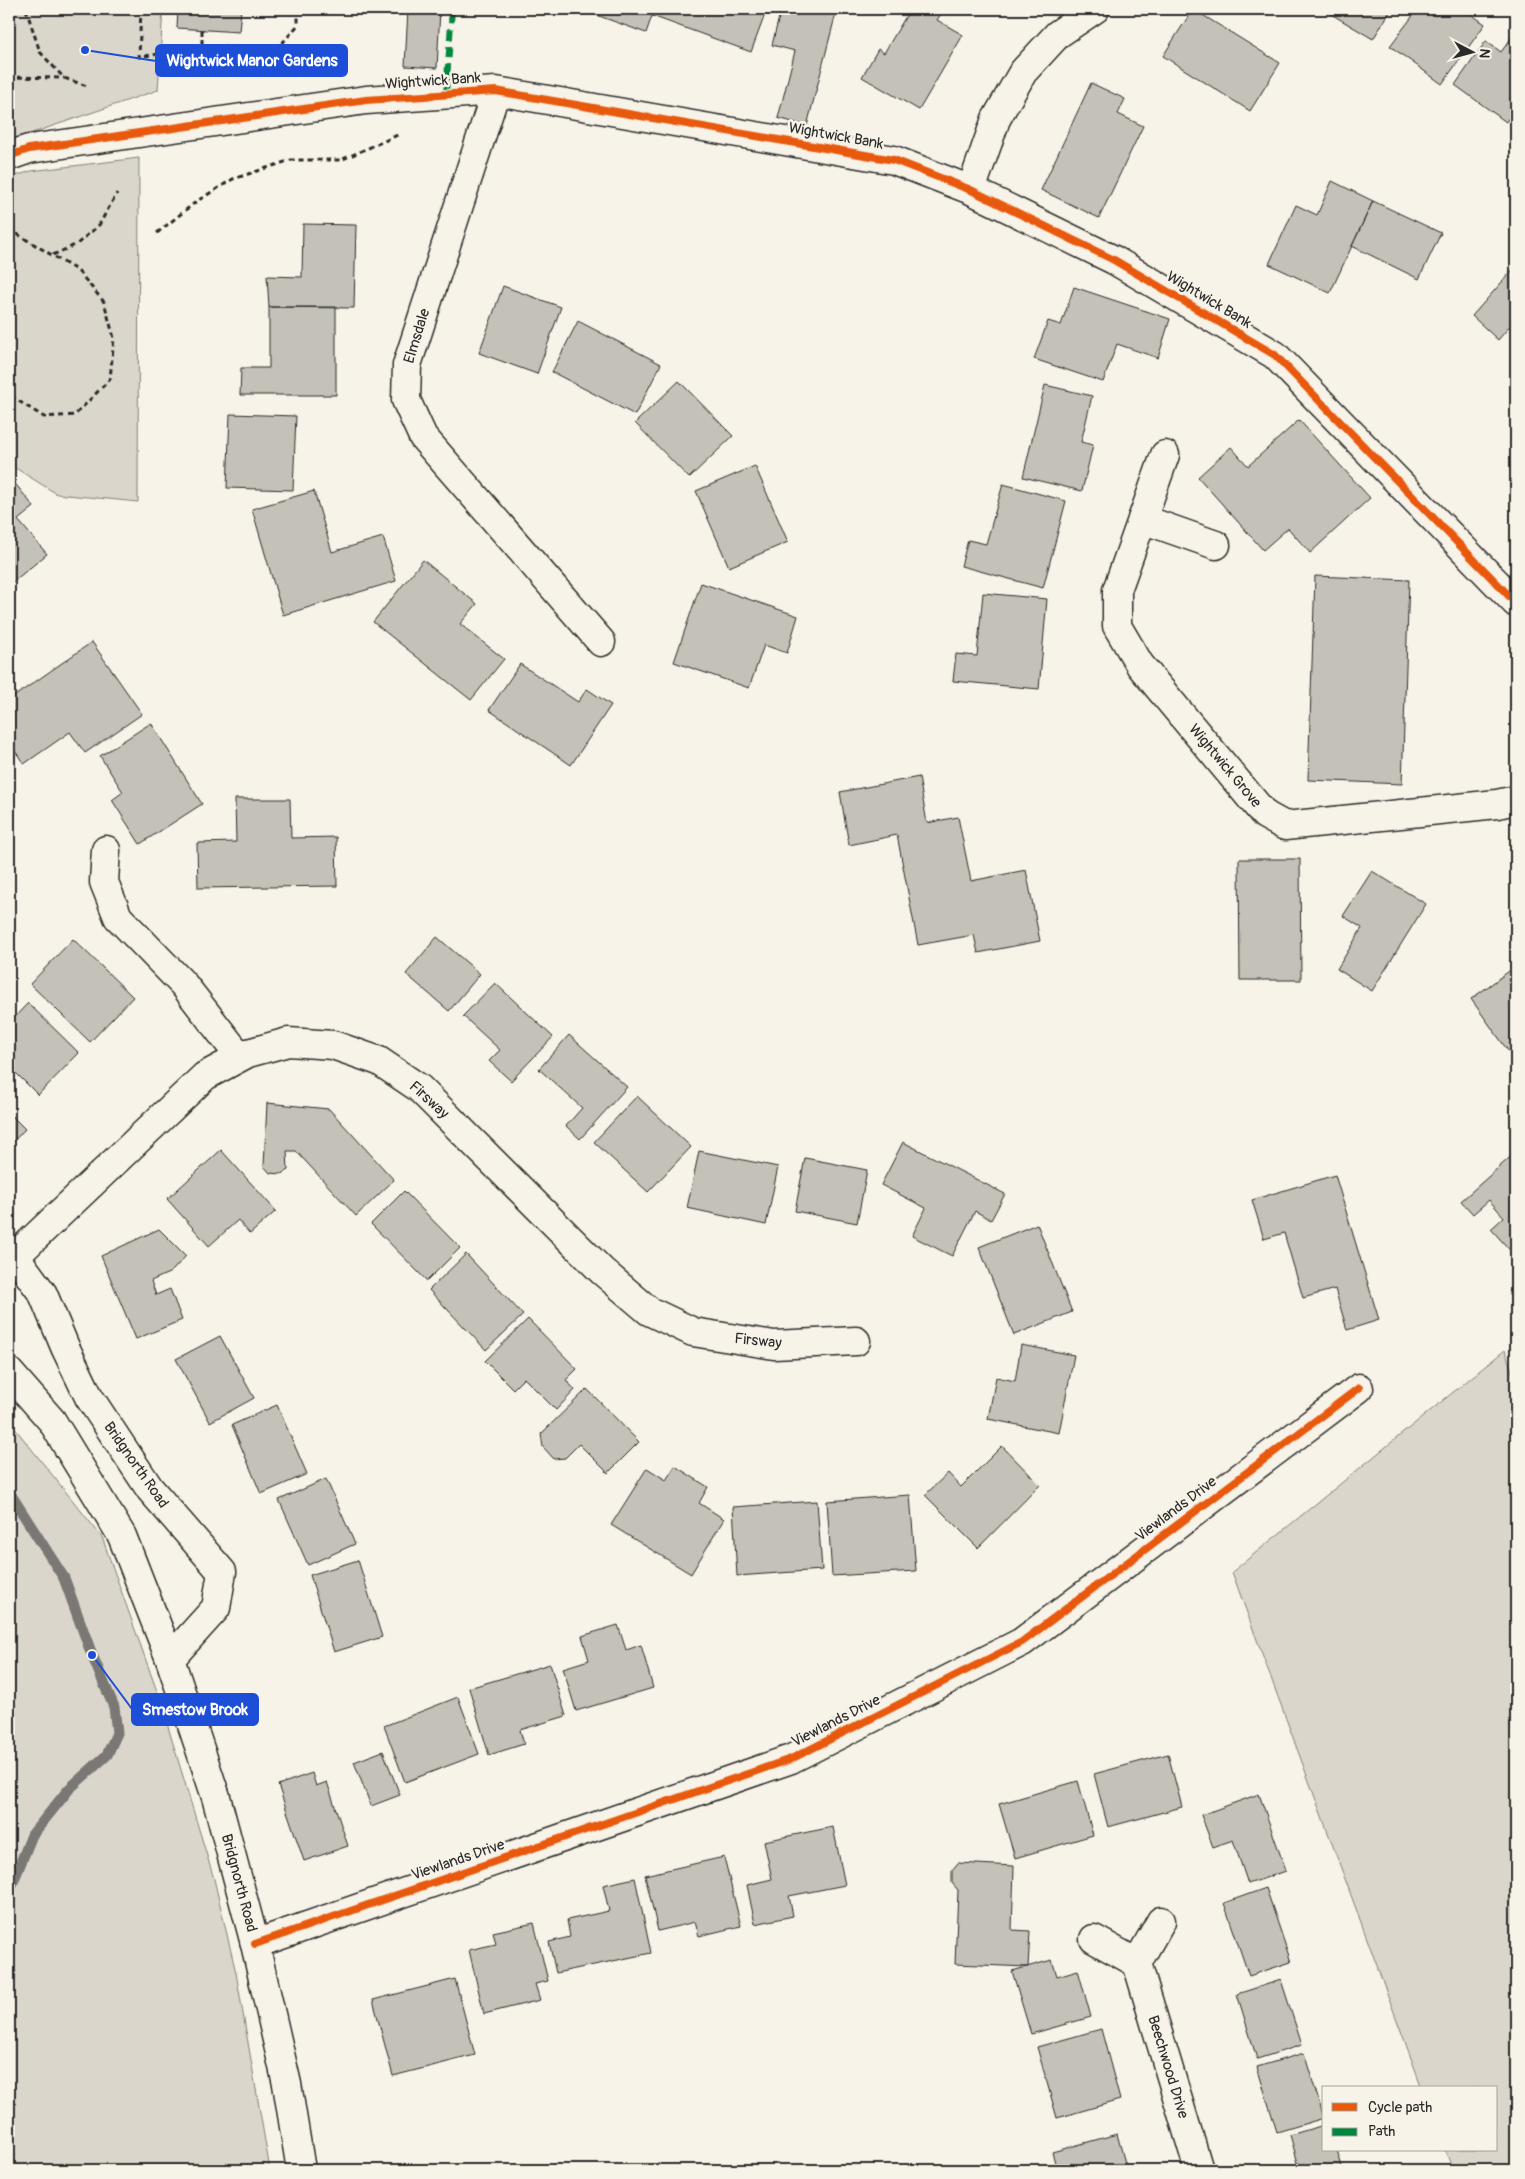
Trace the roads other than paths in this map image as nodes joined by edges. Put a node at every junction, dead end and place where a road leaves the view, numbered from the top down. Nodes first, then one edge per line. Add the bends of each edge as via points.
1 (1095, 9) edge
2 (496, 91) junction
3 (9, 156) edge
4 (971, 190) junction
5 (1165, 455) dead end
6 (1142, 519) junction
7 (1216, 545) dead end
8 (1516, 603) edge
9 (601, 642) dead end
10 (1516, 800) edge
11 (106, 850) dead end
12 (240, 1057) junction
13 (12, 1259) edge
14 (856, 1342) dead end
15 (9, 1372) edge
16 (1359, 1388) dead end
17 (170, 1659) junction
18 (1161, 1921) dead end
19 (1094, 1939) dead end
20 (255, 1944) junction
21 (1137, 1963) junction
22 (301, 2170) edge
23 (1199, 2170) edge

1 - 4 main road via 1058,34 1023,72 996,120
2 - 3 main road, Wightwick Bank via 366,100 29,149
2 - 4 main road, Wightwick Bank via 894,160
2 - 9 main road, Elmsdale via 407,365 406,400 424,437
4 - 8 main road, Wightwick Bank via 1114,260 1275,356
5 - 6 main road, Wightwick Grove
6 - 7 main road
6 - 10 main road, Wightwick Grove via 1117,590 1117,626 1140,665 1265,815 1286,826
11 - 12 main road via 104,882 118,917 184,985
12 - 13 main road, Firsway via 205,1076
12 - 14 main road, Firsway via 288,1042 333,1045 378,1061 419,1088 602,1271 649,1311 693,1332 774,1344
13 - 17 main road, Bridgnorth Road via 43,1294 89,1396 145,1482 222,1572 216,1608
15 - 17 main road, Bridgnorth Road via 52,1421 122,1536
16 - 20 main road, Viewlands Drive via 1022,1642 791,1759
17 - 20 main road, Bridgnorth Road via 216,1797
18 - 21 main road
19 - 21 main road
20 - 22 main road, Bridgnorth Road via 288,2084
21 - 23 main road, Beechwood Drive

